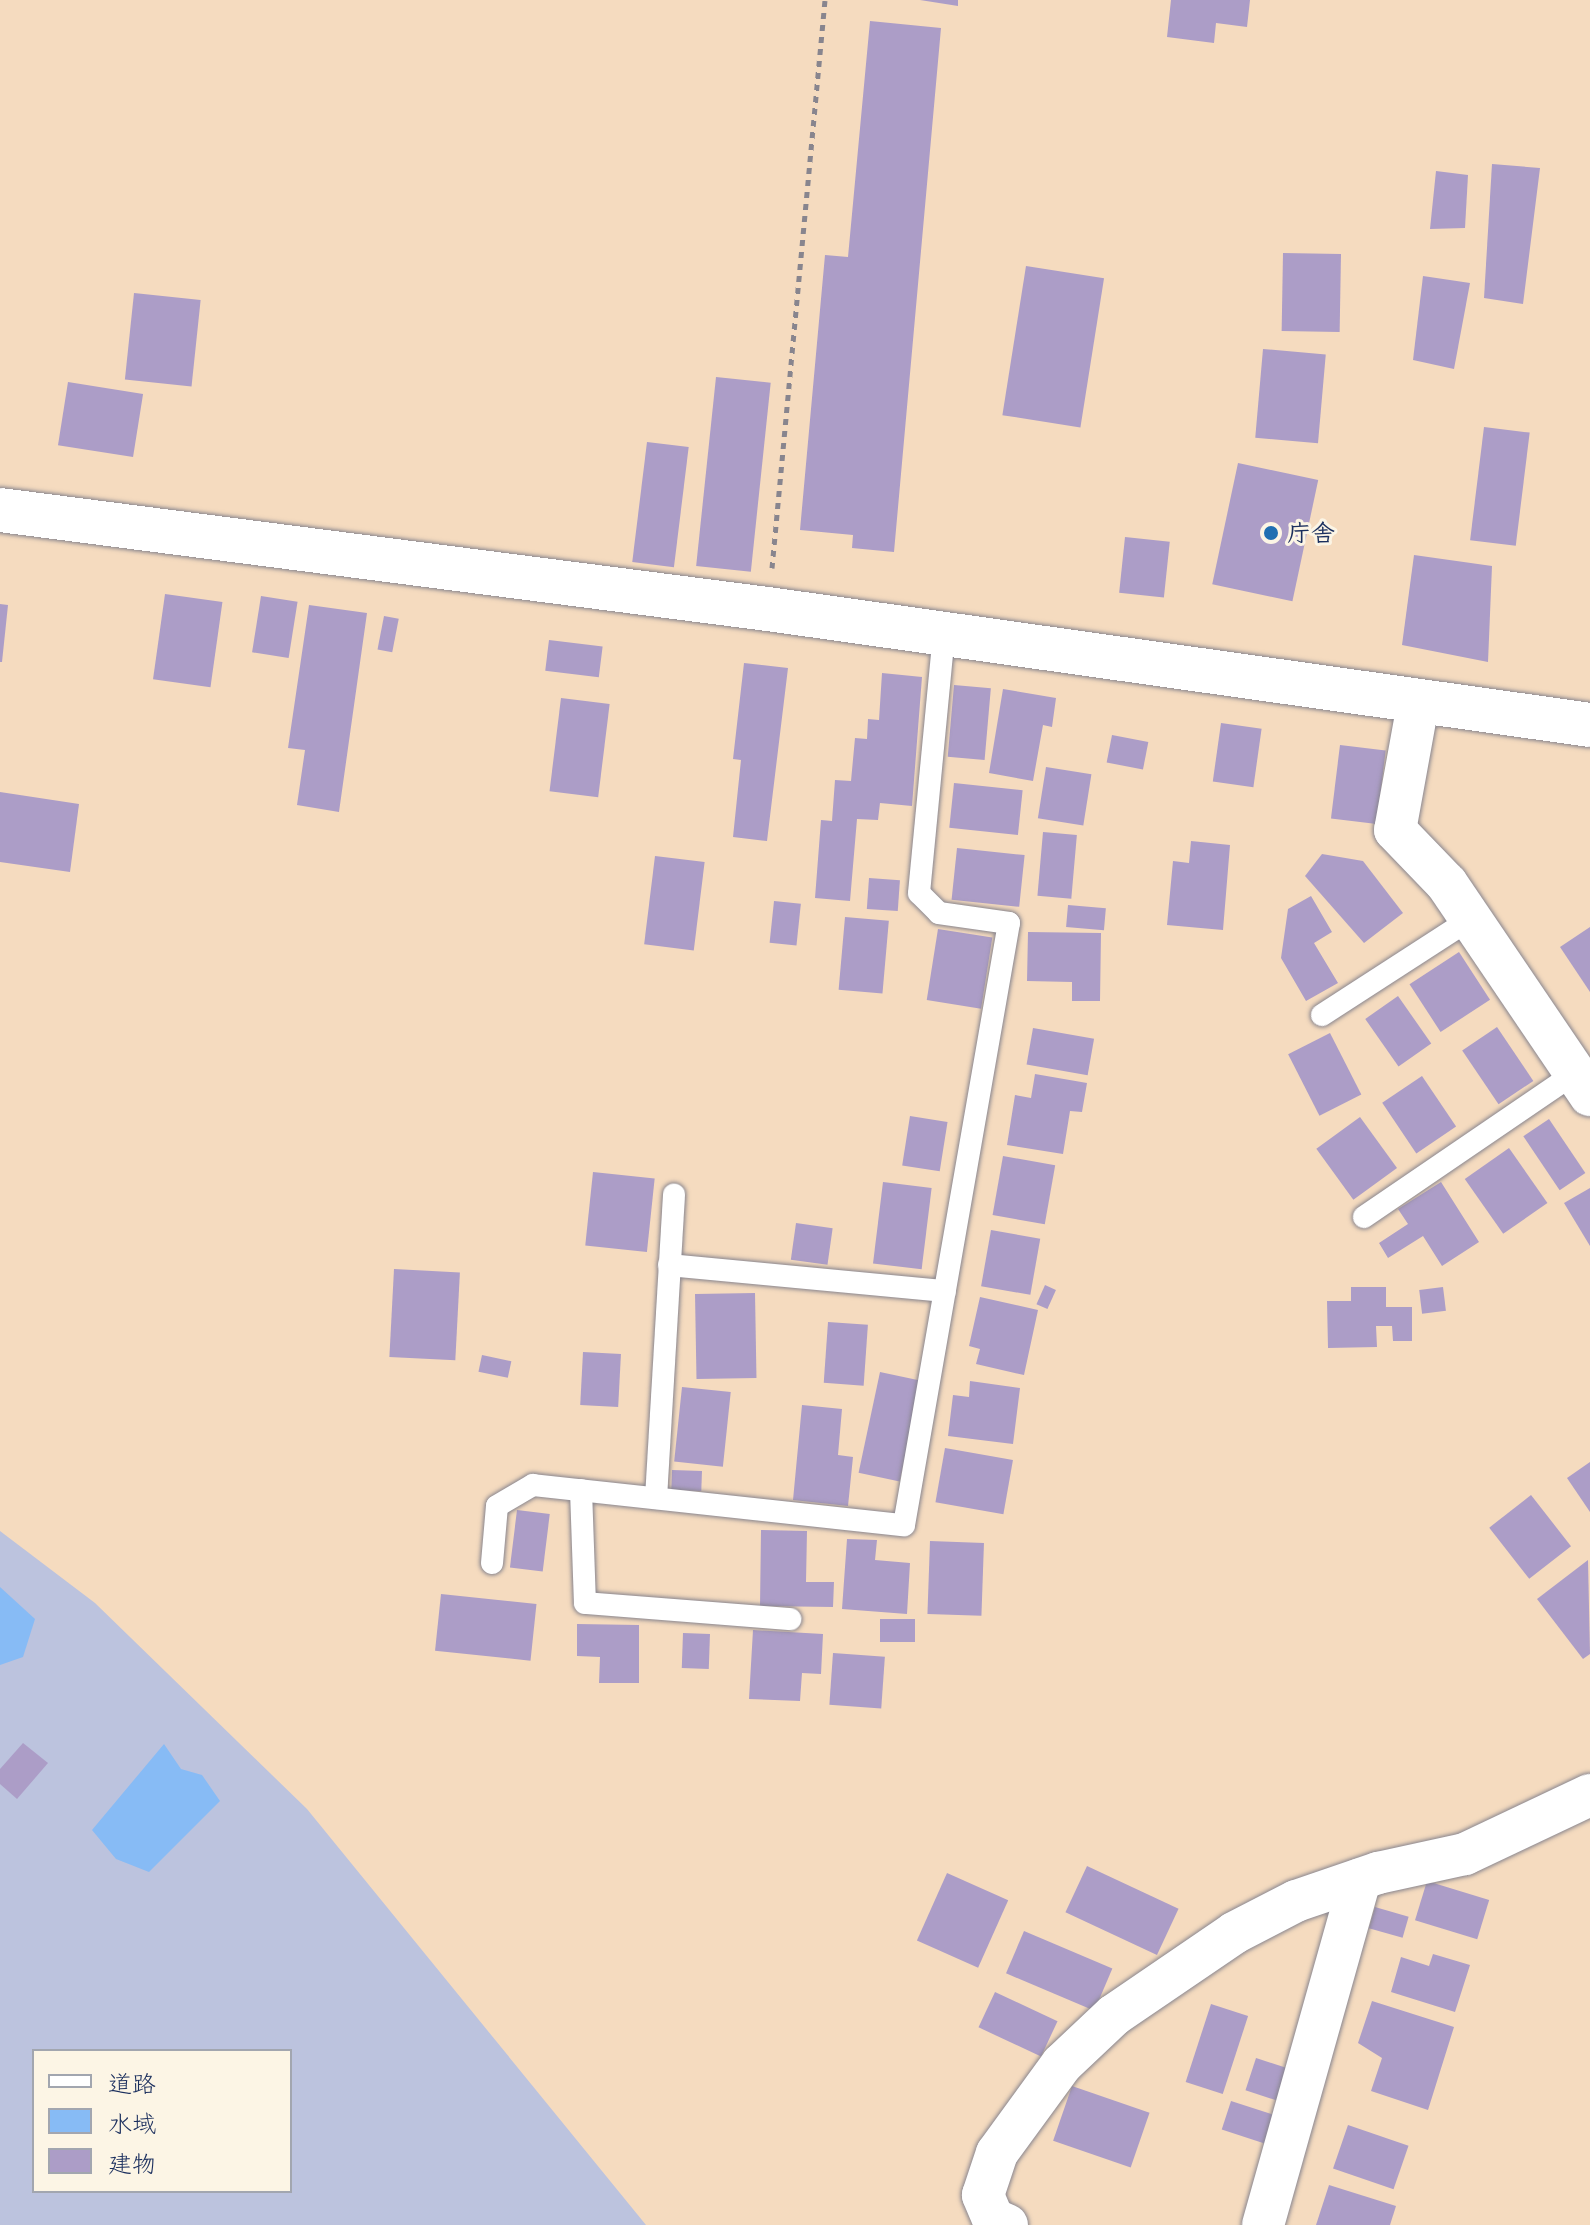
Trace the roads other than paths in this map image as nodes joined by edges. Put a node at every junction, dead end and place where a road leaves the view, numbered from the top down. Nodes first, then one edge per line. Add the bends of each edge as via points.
1 (0, 510) edge
2 (944, 635) junction
3 (1418, 704) junction
4 (1590, 725) edge
5 (1469, 920) junction
6 (1322, 1015) dead end
7 (1582, 1084) edge
8 (674, 1195) dead end
9 (1364, 1217) dead end
10 (669, 1265) junction
11 (945, 1291) junction
12 (581, 1490) junction
13 (656, 1498) junction
14 (492, 1563) dead end
15 (790, 1619) dead end
16 (1590, 1795) edge
17 (1360, 1879) junction
18 (1007, 2225) edge
19 (1263, 2225) edge

1 - 2 street
2 - 3 street
2 - 11 lane via 919,893 939,913 1009,923
3 - 4 street
3 - 5 street via 1395,830 1447,884
5 - 6 lane
5 - 7 street
7 - 9 lane
8 - 10 lane
10 - 11 lane
10 - 13 lane
11 - 13 lane via 904,1525
12 - 13 lane
12 - 14 lane via 533,1485 497,1506
12 - 15 lane via 585,1603
16 - 17 street via 1465,1854
17 - 18 street via 1296,1901 1234,1933 1114,2015 1062,2064 997,2153 987,2181 983,2195 993,2219
17 - 19 street

